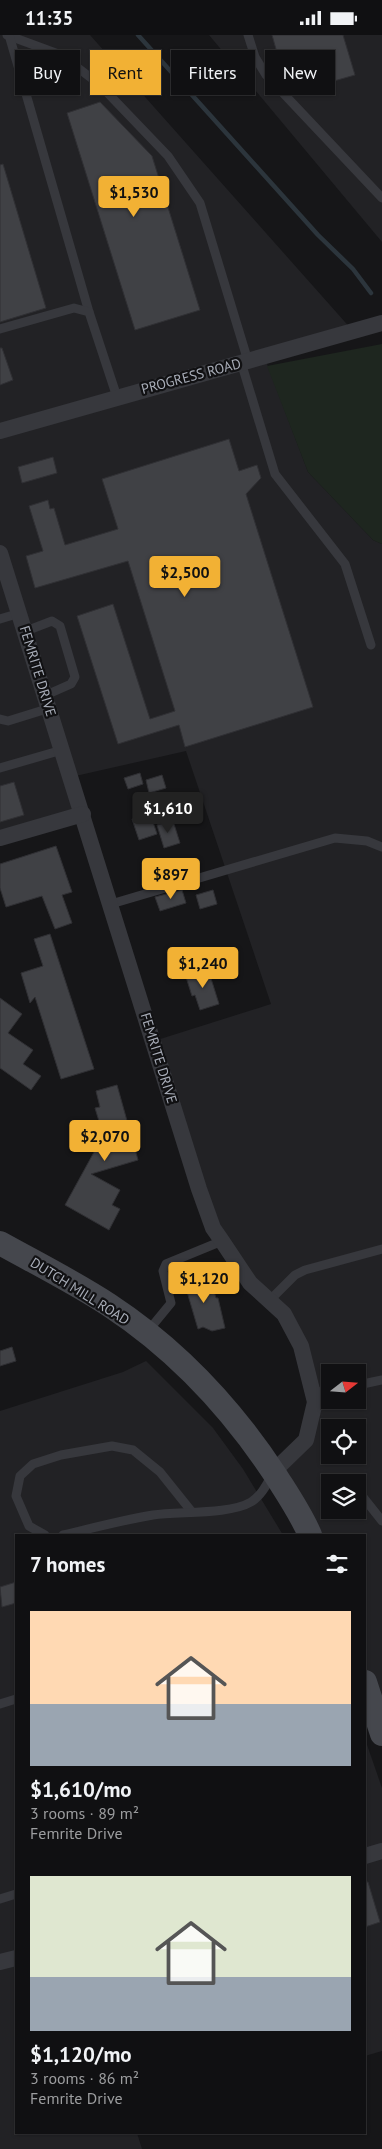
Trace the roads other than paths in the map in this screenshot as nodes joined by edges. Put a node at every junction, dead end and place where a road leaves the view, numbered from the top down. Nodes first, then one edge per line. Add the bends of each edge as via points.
1 (8, 35) edge
2 (248, 35) edge
3 (382, 198) edge
4 (89, 312) junction
5 (382, 323) edge
6 (0, 329) edge
7 (245, 361) junction
8 (116, 397) junction
9 (0, 431) edge
10 (0, 553) edge
11 (20, 613) junction
12 (0, 619) edge
13 (26, 631) junction
14 (370, 645) dead end
15 (48, 702) junction
16 (0, 719) edge
17 (62, 750) junction
18 (0, 768) edge
19 (82, 814) junction
20 (0, 839) edge
21 (382, 847) edge
22 (111, 904) junction
23 (222, 1241) junction
24 (0, 1243) edge
25 (382, 1249) edge
26 (269, 1301) junction
27 (146, 1333) junction
28 (382, 1380) edge
29 (366, 1383) edge
30 (321, 1392) edge
31 (313, 1393) junction
32 (273, 1472) junction
33 (366, 1501) edge
34 (192, 1512) junction
35 (382, 1521) edge
36 (308, 1532) edge
37 (43, 1534) edge
38 (68, 1534) edge
39 (366, 1685) edge
40 (15, 1699) edge
41 (0, 1704) edge
42 (382, 1734) edge
43 (382, 1851) edge
44 (366, 1856) edge
45 (15, 1894) edge
46 (0, 1899) edge
47 (15, 1958) edge
48 (0, 1962) edge

1 - 4 lane
1 - 7 lane via 61,55 98,84 168,156 200,203
2 - 3 lane via 255,57 266,75
4 - 6 lane via 74,308
4 - 8 lane
5 - 7 street, PROGRESS ROAD
7 - 8 street, PROGRESS ROAD
7 - 14 lane via 275,474 345,564
8 - 9 street, PROGRESS ROAD
10 - 11 street, FEMRITE DRIVE
11 - 12 lane
11 - 13 street, FEMRITE DRIVE
13 - 15 street, FEMRITE DRIVE
13 - 15 lane via 52,621 60,626 76,677 72,684
15 - 16 lane via 8,721
15 - 17 street, FEMRITE DRIVE
17 - 18 lane
17 - 19 street, FEMRITE DRIVE
19 - 20 street
19 - 22 street, FEMRITE DRIVE
21 - 22 lane via 367,841 335,838
22 - 23 street, FEMRITE DRIVE via 199,1189
23 - 26 street, FEMRITE DRIVE via 250,1283
23 - 27 lane via 166,1264 163,1271 171,1303
24 - 27 street, DUTCH MILL ROAD via 109,1305
25 - 26 lane via 305,1270
26 - 31 street, FEMRITE DRIVE via 284,1314 301,1346
27 - 32 street, DUTCH MILL ROAD via 216,1397 258,1448
28 - 29 lane
30 - 31 lane
31 - 32 street, FEMRITE DRIVE via 315,1402 306,1440
32 - 34 lane via 264,1489 252,1501 214,1511
32 - 36 street, DUTCH MILL ROAD
33 - 35 lane
34 - 37 lane via 160,1472 133,1450 112,1446 61,1455 33,1464 20,1476 16,1495 29,1525
34 - 38 lane via 154,1515
39 - 42 street
40 - 41 lane
43 - 44 street
45 - 46 lane
47 - 48 street

